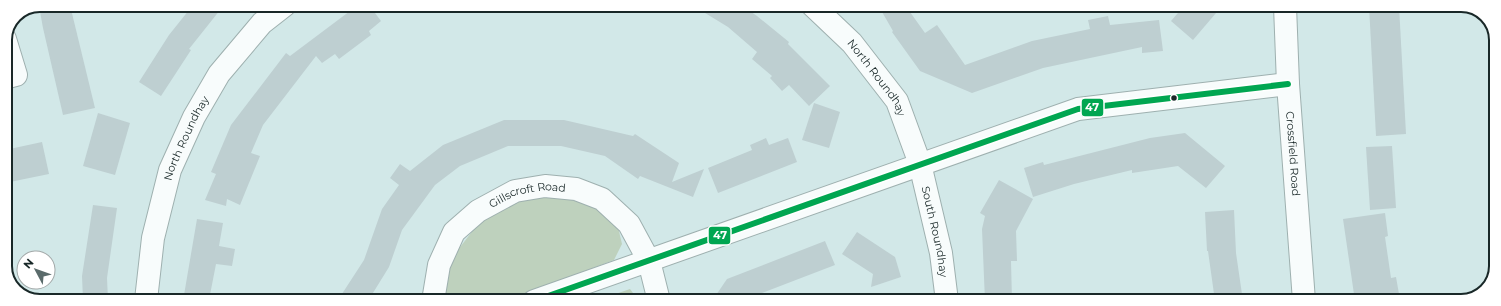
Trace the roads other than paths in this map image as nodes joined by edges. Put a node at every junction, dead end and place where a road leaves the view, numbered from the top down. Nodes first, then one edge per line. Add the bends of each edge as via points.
1 (276, 12) edge
2 (819, 12) edge
3 (1285, 12) edge
4 (12, 62) edge
5 (12, 76) edge
6 (1288, 84) junction
7 (920, 164) junction
8 (649, 261) junction
9 (147, 294) edge
10 (434, 294) edge
11 (554, 294) edge
12 (657, 294) edge
13 (946, 294) edge
14 (1303, 294) edge

1 - 9 street, North Roundhay via 262,23 220,74 194,117 170,170 153,238
2 - 7 street, North Roundhay via 852,43 897,101
3 - 6 street, Crossfield Road
4 - 5 street via 16,75
6 - 7 street via 1078,109
6 - 14 street, Crossfield Road
7 - 8 street
7 - 13 street, South Roundhay via 941,253
8 - 10 street, Gillscroft Road via 629,224 602,199 576,189 545,186 515,191 478,210 454,232 439,265
8 - 11 street
8 - 12 street, Gillscroft Road

